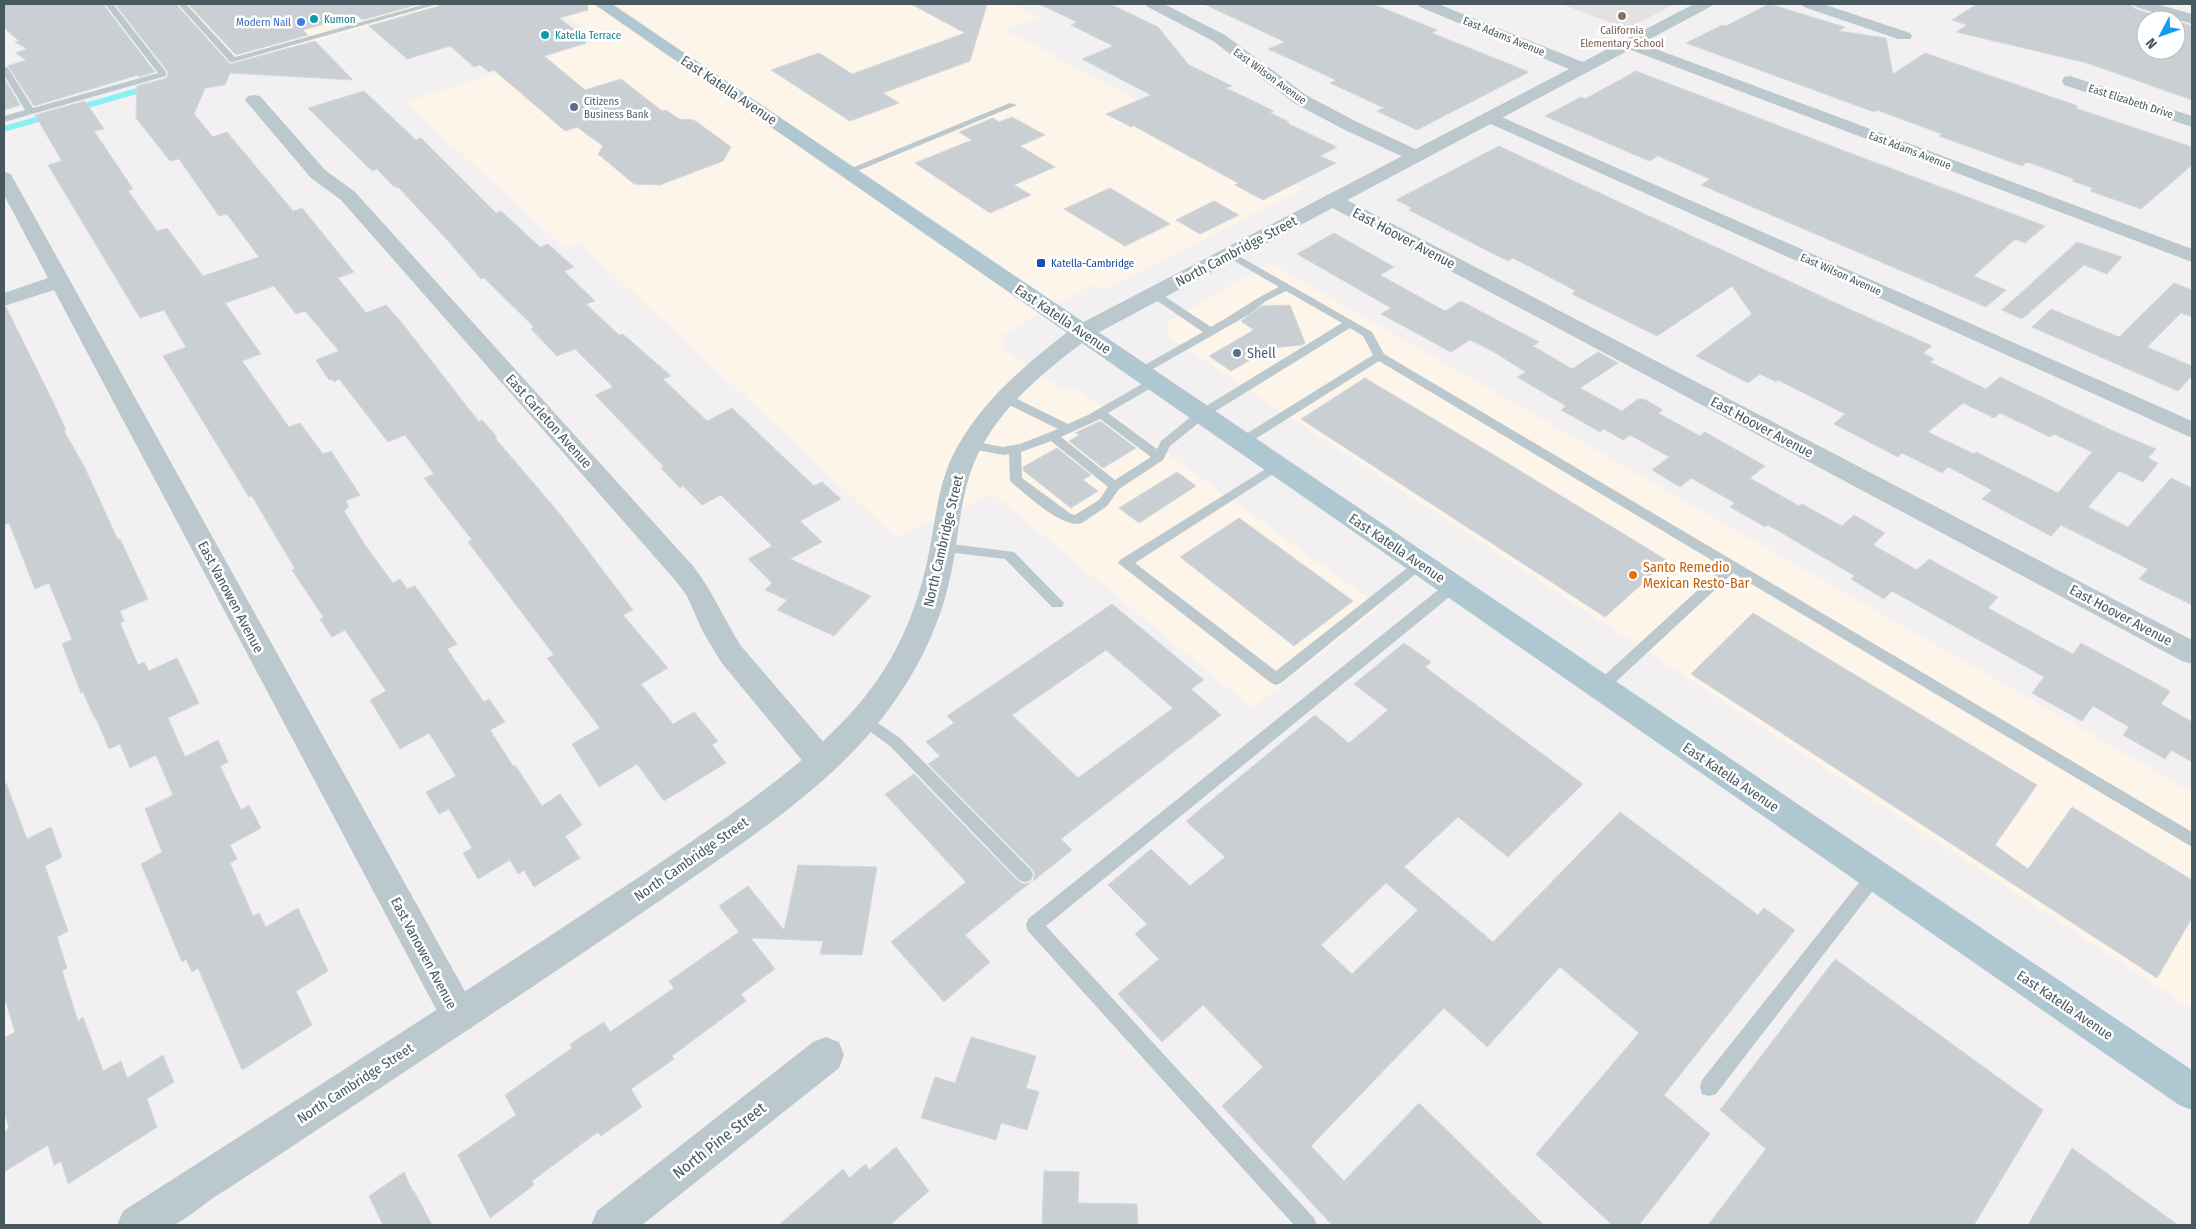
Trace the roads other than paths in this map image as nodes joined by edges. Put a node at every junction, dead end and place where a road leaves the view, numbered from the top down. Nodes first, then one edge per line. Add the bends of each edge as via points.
1 (109, 4) edge
2 (182, 4) edge
3 (434, 4) edge
4 (602, 4) edge
5 (1153, 4) edge
6 (1425, 4) edge
7 (1705, 4) edge
8 (1809, 4) edge
9 (2141, 4) edge
10 (2192, 19) edge
11 (1904, 36) dead end
12 (1628, 44) junction
13 (4, 68) edge
14 (1582, 68) junction
15 (2070, 81) dead end
16 (254, 100) dead end
17 (1013, 106) dead end
18 (30, 111) junction
19 (1490, 117) junction
20 (4, 119) edge
21 (2192, 122) edge
22 (1416, 156) junction
23 (847, 172) junction
24 (4, 178) edge
25 (1332, 200) junction
26 (1230, 254) junction
27 (2192, 256) edge
28 (60, 281) junction
29 (1286, 286) junction
30 (1154, 294) junction
31 (4, 300) edge
32 (1350, 323) junction
33 (1082, 332) junction
34 (1211, 332) junction
35 (1379, 356) junction
36 (1147, 376) junction
37 (1005, 398) junction
38 (1100, 413) junction
39 (1202, 414) junction
40 (1068, 429) junction
41 (2192, 430) edge
42 (1052, 436) junction
43 (1242, 442) junction
44 (971, 445) junction
45 (1015, 449) junction
46 (1159, 457) junction
47 (1277, 466) junction
48 (1115, 486) junction
49 (943, 548) junction
50 (1421, 564) junction
51 (1733, 566) junction
52 (1453, 586) junction
53 (1057, 603) dead end
54 (2192, 653) edge
55 (1601, 687) junction
56 (863, 719) junction
57 (821, 761) junction
58 (2192, 840) edge
59 (1025, 875) dead end
60 (1875, 875) junction
61 (459, 1016) junction
62 (826, 1055) dead end
63 (1710, 1087) dead end
64 (2192, 1091) edge
65 (137, 1225) edge
66 (611, 1225) edge
67 (1307, 1225) edge

1 - 18 lane via 163,74
2 - 3 lane via 232,60
4 - 23 main road, East Katella Avenue
5 - 22 street, East Wilson Avenue via 1219,38 1300,99
6 - 14 street, East Adams Avenue
7 - 12 street, North Cambridge Street
8 - 11 street
9 - 10 street
12 - 14 street, North Cambridge Street
12 - 27 street, East Adams Avenue
13 - 18 lane
14 - 19 street, North Cambridge Street
15 - 21 street, East Elizabeth Drive
16 - 57 street, East Carleton Avenue via 318,174 348,196 684,573 698,591 731,654
17 - 23 lane
18 - 20 lane
19 - 22 street, North Cambridge Street
19 - 41 street, East Wilson Avenue
22 - 25 street, North Cambridge Street
23 - 33 main road, East Katella Avenue
24 - 28 street, East Vanowen Avenue
25 - 26 street, North Cambridge Street
25 - 54 street, East Hoover Avenue
26 - 29 lane
26 - 30 street, North Cambridge Street
28 - 31 street
28 - 61 street, East Vanowen Avenue
29 - 32 lane
29 - 34 lane
30 - 33 street, North Cambridge Street
30 - 34 lane
32 - 35 lane via 1368,334
32 - 39 lane
33 - 36 main road, East Katella Avenue
33 - 37 street, North Cambridge Street via 1042,362
34 - 36 lane
35 - 43 lane
35 - 51 lane
36 - 38 lane
36 - 39 main road, East Katella Avenue
37 - 40 lane
37 - 44 street, North Cambridge Street
38 - 40 lane
38 - 46 lane
39 - 43 main road, East Katella Avenue
39 - 46 lane via 1165,444
40 - 42 lane
42 - 45 lane
42 - 48 lane
43 - 47 main road, East Katella Avenue
44 - 45 lane via 1003,451
44 - 49 street, North Cambridge Street via 953,486
45 - 48 lane via 1016,480 1067,518 1077,520 1103,503
46 - 48 lane
47 - 50 main road, East Katella Avenue
47 - 50 lane via 1125,563 1276,679
49 - 53 lane via 1009,555
49 - 56 street, North Cambridge Street via 936,584 915,642
50 - 52 main road, East Katella Avenue
51 - 55 lane
51 - 58 lane
52 - 55 main road, East Katella Avenue
52 - 67 lane via 1034,924
55 - 60 main road, East Katella Avenue
56 - 57 street, North Cambridge Street
56 - 59 lane via 895,742
57 - 61 street, North Cambridge Street via 765,807 690,861
60 - 63 lane
60 - 64 main road, East Katella Avenue
61 - 65 street, North Cambridge Street
62 - 66 street, North Pine Street

